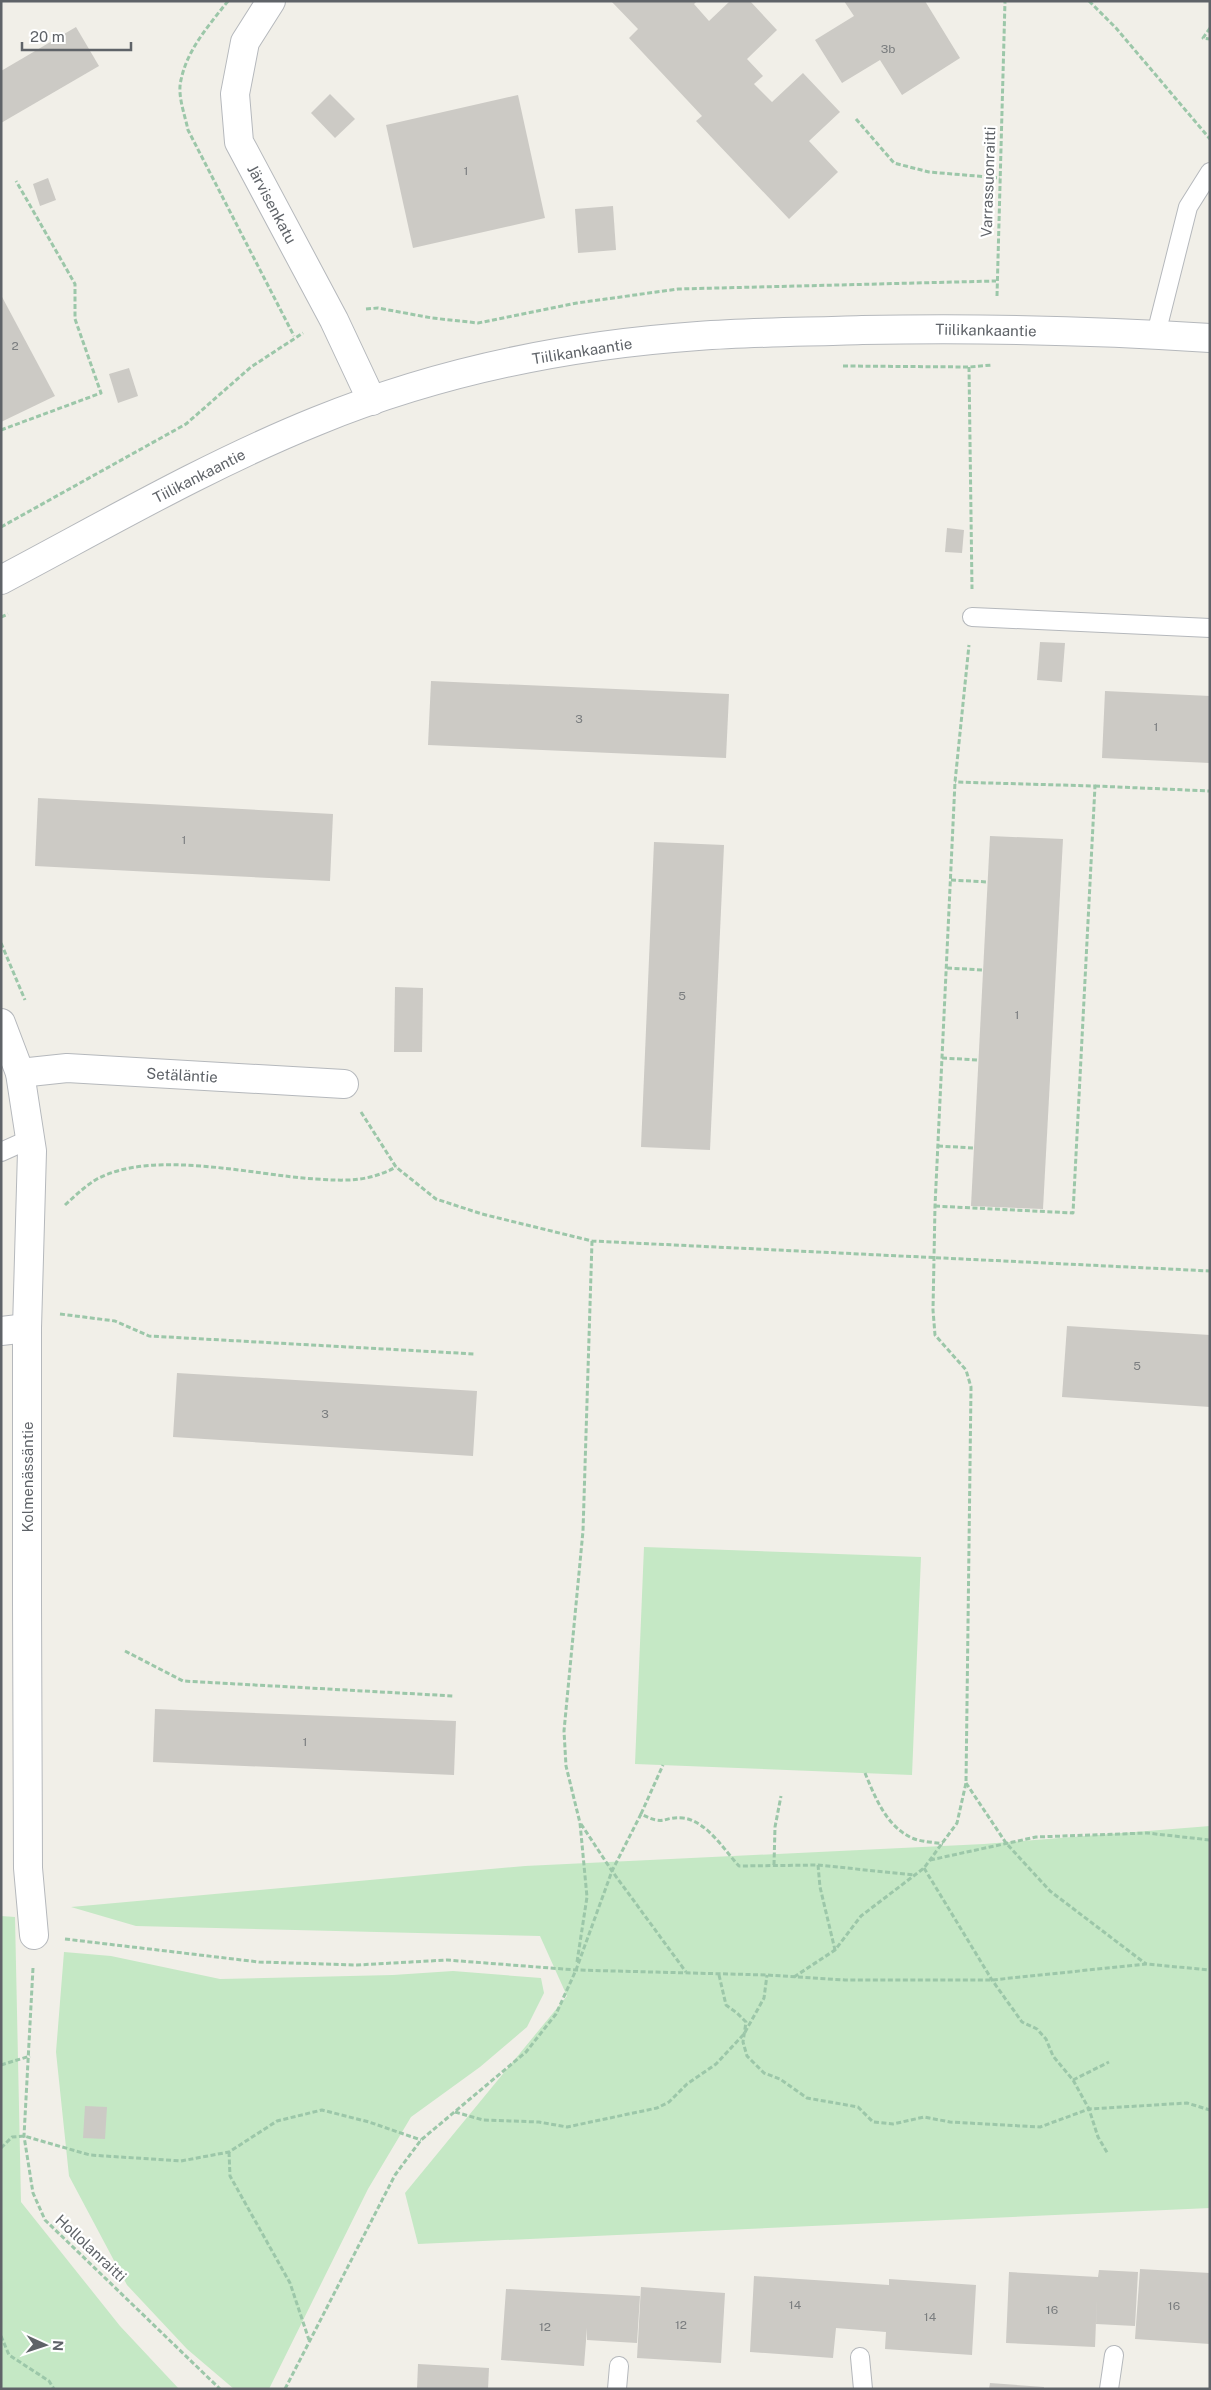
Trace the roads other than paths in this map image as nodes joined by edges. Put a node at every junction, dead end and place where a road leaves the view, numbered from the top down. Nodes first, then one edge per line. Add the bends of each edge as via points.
1 (271, 1) edge
2 (1210, 172) edge
3 (1156, 334) junction
4 (1210, 338) edge
5 (372, 401) junction
6 (1, 580) edge
7 (972, 616) road end
8 (1210, 628) edge
9 (1, 1023) edge
10 (20, 1073) junction
11 (344, 1084) road end
12 (30, 1138) junction
13 (1, 1152) edge
14 (14, 1330) edge
15 (34, 1935) road end
16 (1114, 2355) dead end
17 (860, 2357) dead end
18 (619, 2366) dead end
19 (617, 2389) edge
20 (863, 2389) edge
21 (1109, 2389) edge

1 - 5 street, Järvisenkatu via 245,42 235,94 239,142 334,320
2 - 3 lane via 1188,207
3 - 4 street, Tiilikankaantie
3 - 5 street, Tiilikankaantie via 998,329 697,336 510,363
5 - 6 street, Tiilikankaantie via 318,420 240,455
7 - 8 lane
9 - 10 street, Kolmenässäntie
10 - 11 street, Setäläntie via 67,1068
10 - 12 street, Kolmenässäntie
12 - 13 lane
12 - 14 street, Kolmenässäntie via 32,1151
14 - 15 street, Kolmenässäntie via 28,1868
16 - 21 lane
17 - 20 lane
18 - 19 lane

